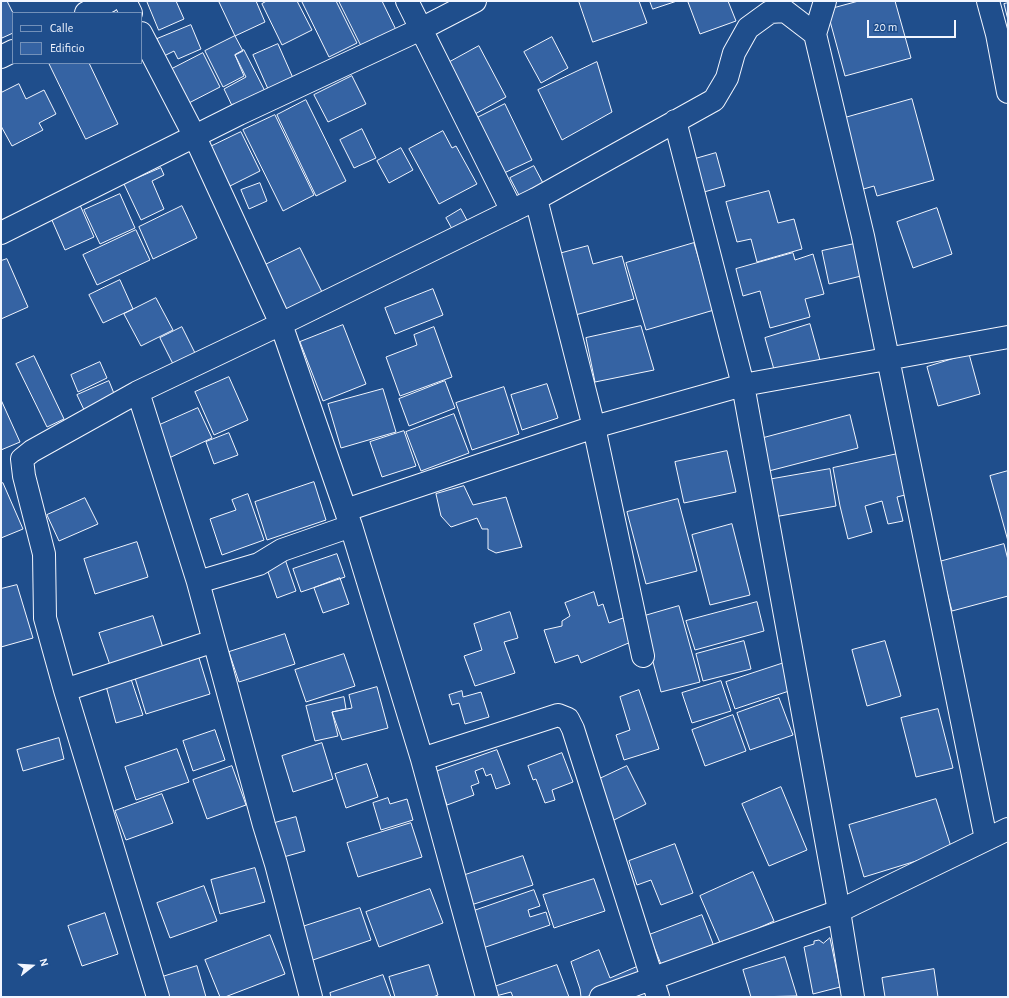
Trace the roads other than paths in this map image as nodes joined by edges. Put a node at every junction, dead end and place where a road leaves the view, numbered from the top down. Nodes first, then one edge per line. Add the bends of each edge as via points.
1 (109, 1) edge
2 (125, 1) edge
3 (407, 1) edge
4 (475, 1) edge
5 (825, 1) edge
6 (988, 1) edge
7 (88, 12) edge
8 (130, 12) edge
9 (420, 29) junction
10 (815, 34) junction
11 (142, 35) edge
12 (12, 52) edge
13 (1, 57) edge
14 (1008, 92) edge
15 (675, 121) junction
16 (194, 137) junction
17 (536, 199) junction
18 (512, 211) junction
19 (1, 233) edge
20 (281, 324) junction
21 (1008, 337) edge
22 (889, 358) junction
23 (743, 385) junction
24 (138, 392) junction
25 (594, 427) junction
26 (348, 518) junction
27 (198, 582) junction
28 (214, 641) junction
29 (643, 656) dead end
30 (65, 690) junction
31 (422, 759) junction
32 (1008, 828) edge
33 (986, 839) junction
34 (839, 911) junction
35 (655, 988) edge
36 (158, 997) edge
37 (311, 997) edge
38 (487, 997) edge
39 (601, 997) edge
40 (853, 997) edge

1 - 7 street
2 - 8 street
3 - 9 street
4 - 9 street
5 - 10 street
6 - 14 street
9 - 16 street
9 - 18 street
10 - 15 street via 784,11 770,12 748,28 734,53 727,78 714,100
10 - 22 street via 864,236
11 - 16 street
12 - 13 street
15 - 17 street
15 - 23 street
16 - 19 street
16 - 20 street
17 - 18 street
17 - 25 street
18 - 20 street
20 - 24 street
20 - 26 street
21 - 22 street
22 - 23 street
22 - 33 street
23 - 25 street
23 - 34 street
24 - 27 street
24 - 30 street via 22,459 44,554 45,618
25 - 26 street
25 - 29 street
26 - 27 street via 259,564
26 - 31 street
27 - 28 street
28 - 30 street
28 - 37 street
30 - 36 street
31 - 35 street via 558,715 568,719
31 - 38 street
32 - 33 street
33 - 34 street
34 - 35 street
34 - 40 street
35 - 39 street

